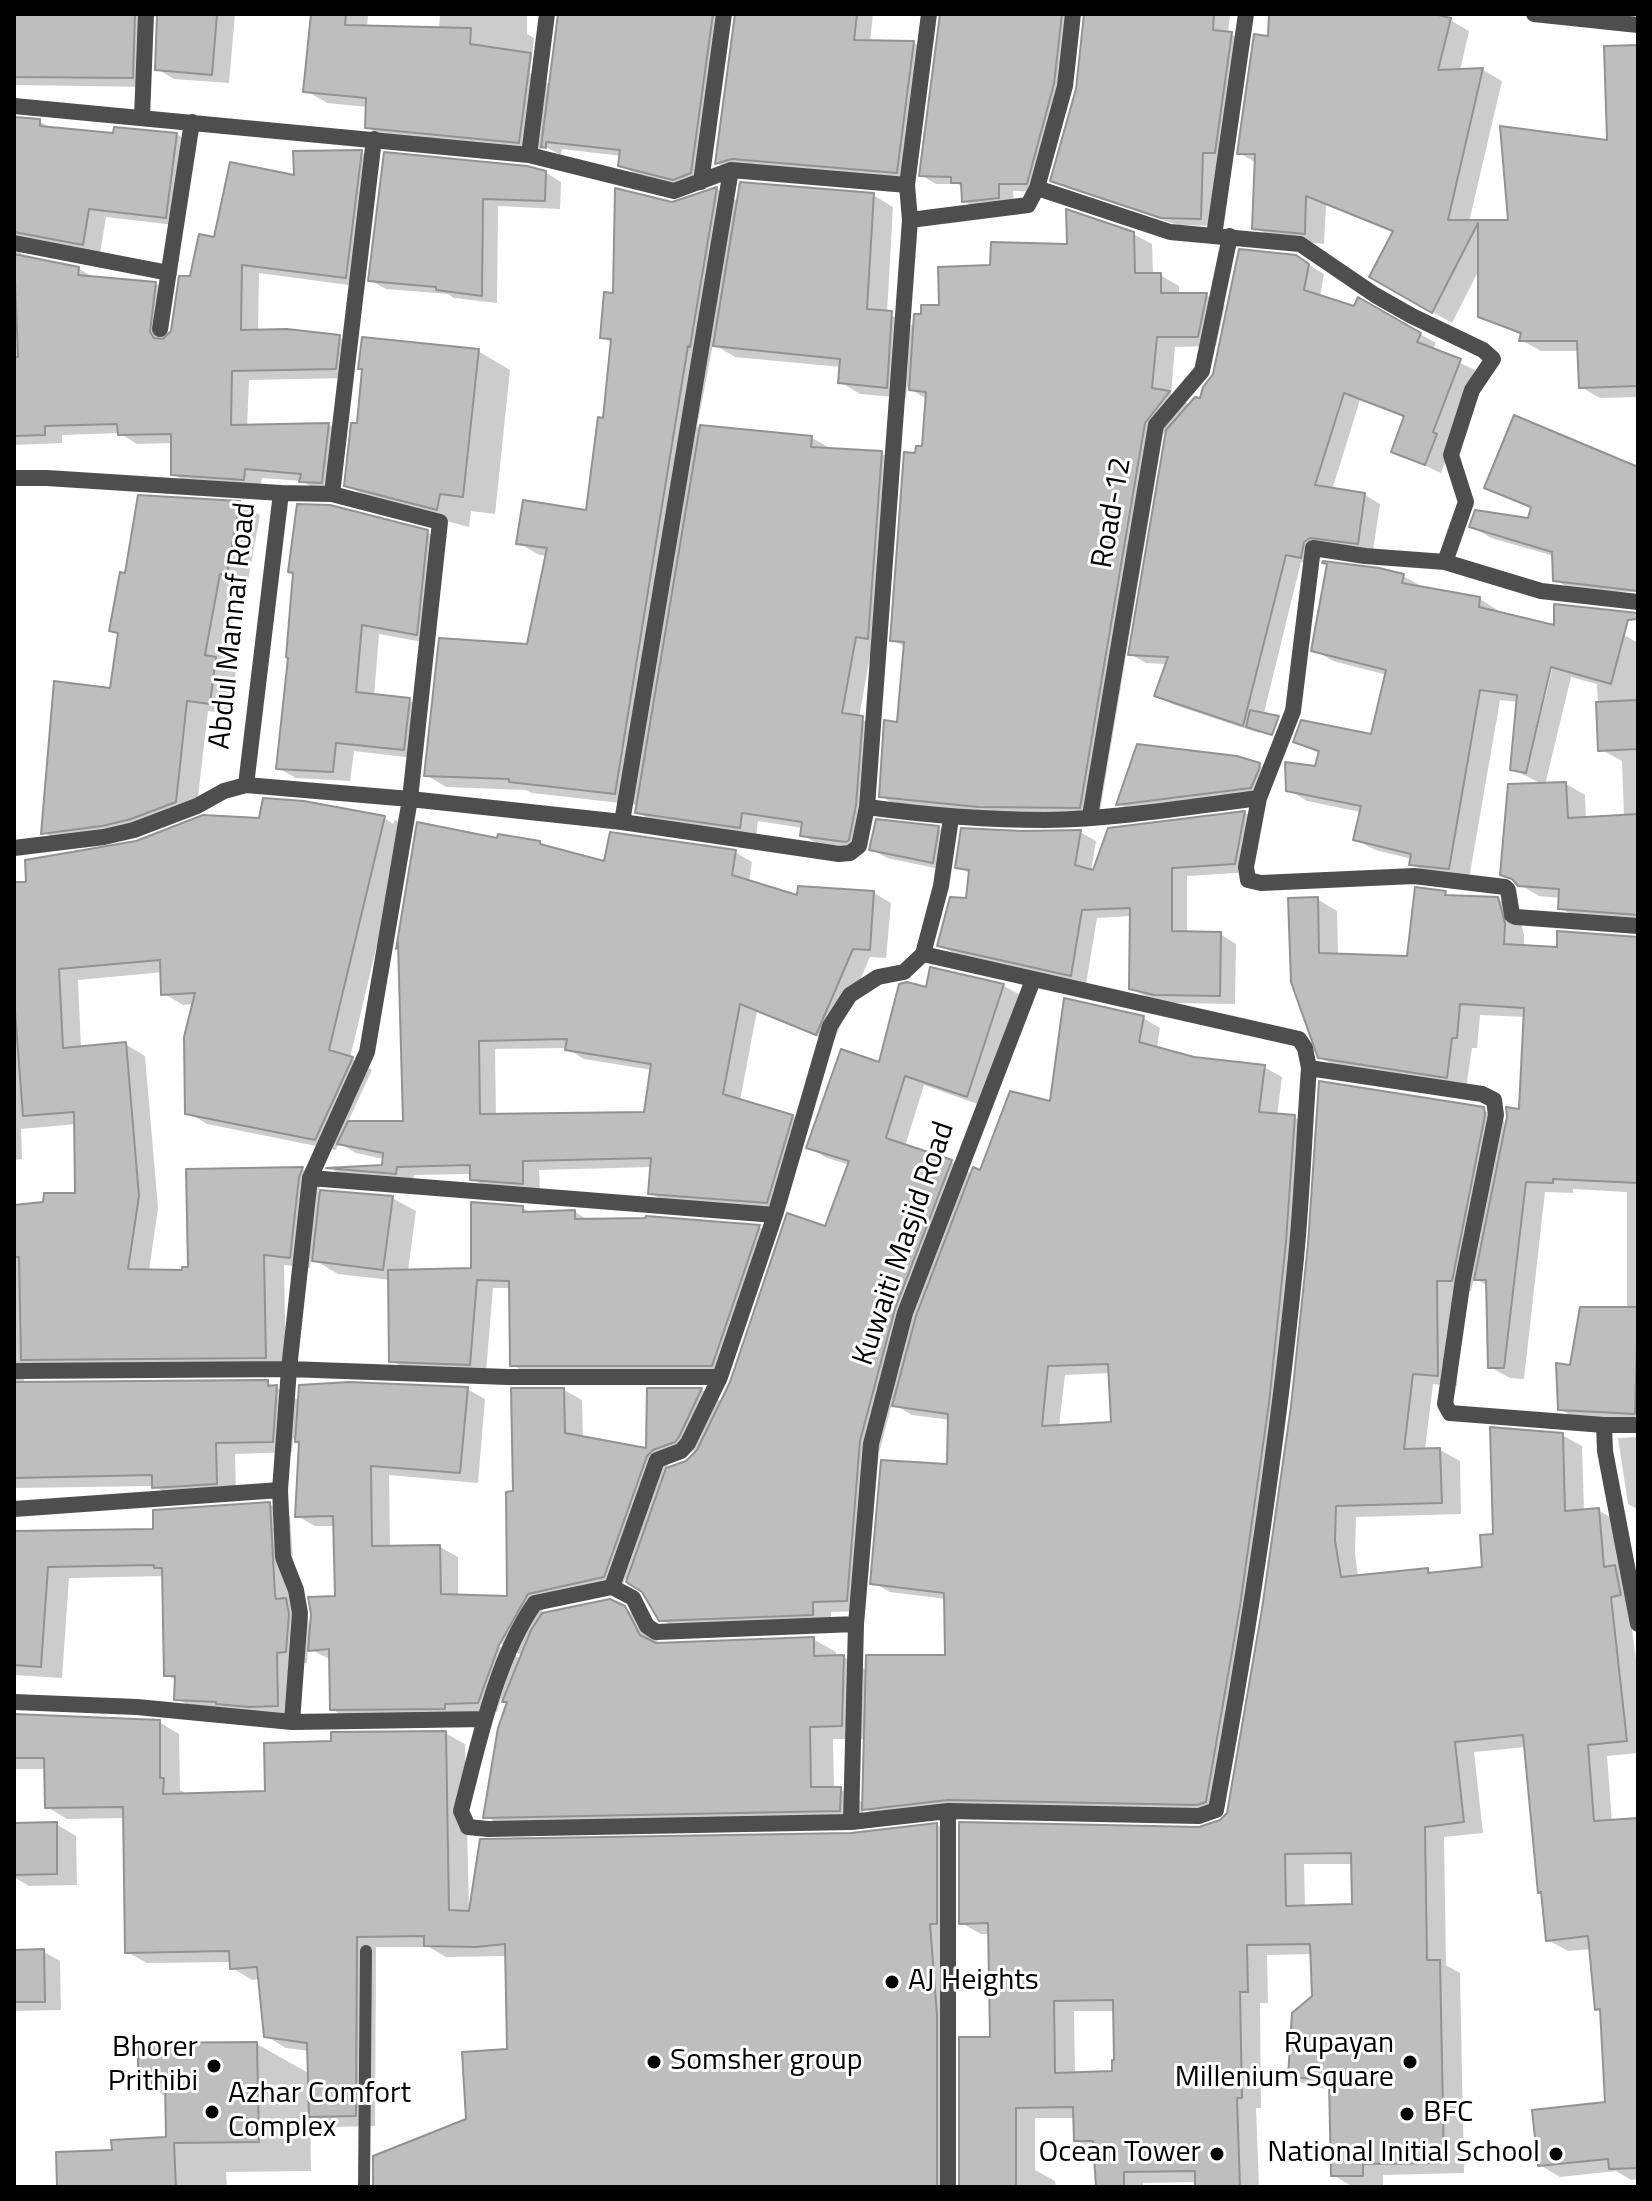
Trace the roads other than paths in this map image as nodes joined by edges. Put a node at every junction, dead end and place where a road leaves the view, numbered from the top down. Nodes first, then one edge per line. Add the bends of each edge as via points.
1 (146, 14) edge
2 (547, 14) edge
3 (724, 14) edge
4 (929, 14) edge
5 (1073, 14) edge
6 (1246, 14) edge
7 (1534, 14) edge
8 (1638, 25) edge
9 (14, 106) edge
10 (142, 118) junction
11 (192, 122) junction
12 (374, 139) junction
13 (529, 155) junction
14 (731, 170) junction
15 (701, 182) junction
16 (907, 185) junction
17 (1037, 188) junction
18 (910, 220) junction
19 (1222, 236) junction
20 (14, 243) edge
21 (169, 273) junction
22 (160, 329) dead end
23 (14, 478) edge
24 (281, 493) junction
25 (332, 494) junction
26 (1445, 562) junction
27 (1638, 602) edge
28 (246, 785) junction
29 (1259, 798) junction
30 (410, 799) junction
31 (867, 807) junction
32 (1090, 816) junction
33 (951, 818) junction
34 (622, 822) junction
35 (14, 848) edge
36 (1638, 926) edge
37 (923, 954) junction
38 (1033, 980) junction
39 (1309, 1068) junction
40 (310, 1178) junction
41 (775, 1215) junction
42 (289, 1369) junction
43 (14, 1371) edge
44 (720, 1377) junction
45 (1604, 1425) junction
46 (1638, 1425) edge
47 (280, 1490) junction
48 (14, 1509) edge
49 (612, 1587) junction
50 (856, 1624) junction
51 (1638, 1624) edge
52 (14, 1702) edge
53 (485, 1719) junction
54 (292, 1722) junction
55 (948, 1811) junction
56 (851, 1822) junction
57 (366, 1951) dead end
58 (364, 2187) edge
59 (948, 2187) edge

1 - 10 street
2 - 13 street
3 - 15 street
4 - 16 street
5 - 17 street via 1065,86
6 - 19 street, Road-12
7 - 8 street
9 - 10 street
10 - 11 street
11 - 12 street
11 - 21 street
12 - 13 street
12 - 25 street
13 - 15 street via 674,191
14 - 15 street
14 - 16 street
14 - 34 street
16 - 18 street
17 - 18 street via 1028,205
17 - 19 street via 1170,232
18 - 31 street
19 - 26 street via 1300,244 1375,295 1493,359 1472,390 1451,455 1466,502
19 - 32 street, Road-12 via 1202,371 1156,425
20 - 21 street
21 - 22 street
23 - 24 street, Abdul Mannaf Road
24 - 25 street
24 - 28 street, Abdul Mannaf Road
25 - 30 street via 440,522
26 - 27 street via 1541,591
26 - 29 street via 1313,548 1293,711
28 - 30 street
28 - 35 street via 134,830
29 - 32 street
29 - 36 street via 1248,880 1414,876 1505,887 1516,917
30 - 34 street
30 - 40 street via 367,1052
31 - 33 street
31 - 34 street via 859,846 839,854
32 - 33 street
33 - 37 street
37 - 38 street
37 - 41 street via 904,972 878,977 850,995 830,1026
38 - 39 street via 1299,1039
38 - 50 street, Kuwaiti Masjid Road via 905,1313 871,1444
39 - 45 street via 1494,1100 1496,1115 1445,1404 1450,1413
39 - 55 street via 1295,1266 1268,1506 1216,1810 1199,1816
40 - 41 street
40 - 42 street
41 - 44 street
42 - 43 street
42 - 44 street
42 - 47 street
44 - 49 street via 688,1443 657,1460
45 - 46 street
45 - 51 street
47 - 48 street
47 - 54 street via 283,1557 300,1613
49 - 50 street via 633,1598 647,1626 656,1632
49 - 53 street via 535,1603 519,1626
50 - 56 street, Kuwaiti Masjid Road
52 - 54 street
53 - 54 street
53 - 56 street via 461,1811 468,1827
55 - 56 street
55 - 59 street
57 - 58 lane

